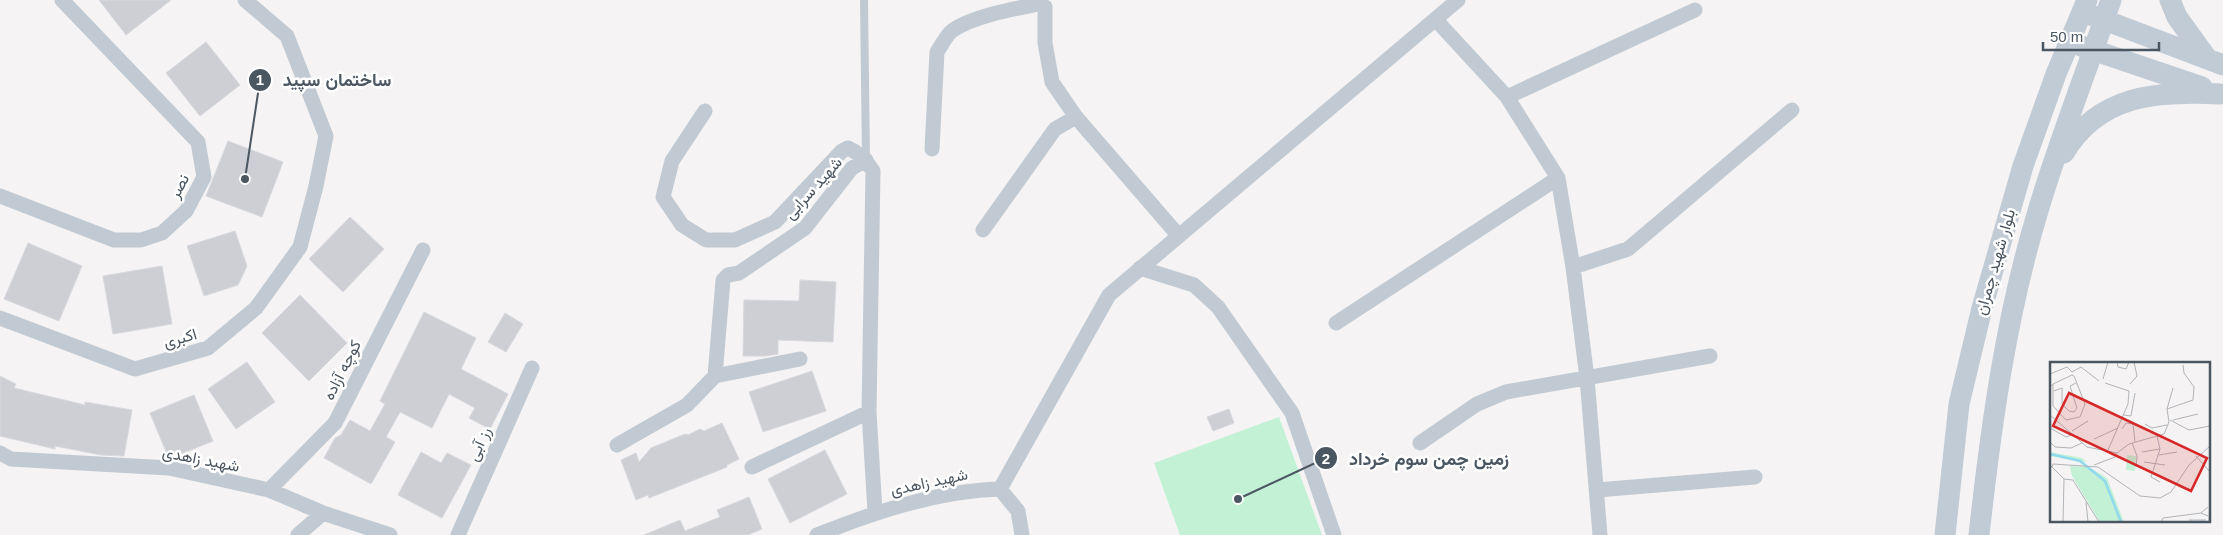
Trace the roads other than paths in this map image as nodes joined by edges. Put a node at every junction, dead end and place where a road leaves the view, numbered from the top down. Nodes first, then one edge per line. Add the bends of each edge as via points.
1 (62, 0) edge
2 (245, 0) edge
3 (864, 0) edge
4 (1458, 0) edge
5 (2170, 0) edge
6 (2105, 5) edge
7 (2084, 6) edge
8 (1695, 10) dead end
9 (1436, 20) junction
10 (2134, 31) junction
11 (2069, 42) junction
12 (2094, 50) junction
13 (2122, 58) junction
14 (2214, 61) edge
15 (2056, 74) junction
16 (2082, 80) junction
17 (2222, 94) edge
18 (1507, 97) junction
19 (1792, 110) dead end
20 (705, 111) dead end
21 (1076, 117) junction
22 (932, 149) dead end
23 (866, 160) junction
24 (2050, 175) junction
25 (1558, 178) junction
26 (0, 196) edge
27 (983, 230) dead end
28 (1178, 235) junction
29 (423, 250) dead end
30 (1573, 267) junction
31 (1140, 268) junction
32 (0, 318) edge
33 (1336, 323) dead end
34 (1710, 356) dead end
35 (800, 359) dead end
36 (532, 368) dead end
37 (715, 376) junction
38 (1587, 378) junction
39 (869, 412) junction
40 (1420, 443) dead end
41 (616, 445) dead end
42 (0, 453) edge
43 (752, 467) dead end
44 (1755, 477) dead end
45 (1000, 489) junction
46 (269, 490) junction
47 (1596, 490) junction
48 (323, 512) junction
49 (874, 512) junction
50 (298, 535) edge
51 (390, 535) edge
52 (458, 535) edge
53 (817, 535) edge
54 (1022, 535) edge
55 (1334, 535) edge
56 (1600, 535) edge
57 (1945, 535) edge
58 (1979, 535) edge

1 - 26 street, نصر via 198,142 204,177 186,211 162,233 141,240 114,240
2 - 32 street, اکبری via 287,36 326,136 300,247 256,308 208,348 135,368
3 - 23 lane
4 - 9 street
5 - 14 main road via 2177,16
6 - 7 main road
6 - 10 main road
6 - 12 main road, بلوار شهید چمران
7 - 11 main road, بلوار شهید چمران
8 - 18 street
9 - 18 street
9 - 28 street
10 - 13 main road via 2122,32 2114,39 2113,45
10 - 14 main road
11 - 12 main road
11 - 15 main road, بلوار شهید چمران
12 - 13 main road
12 - 16 main road, بلوار شهید چمران
13 - 17 main road
15 - 16 main road via 2072,64 2077,66
15 - 57 main road, بلوار شهید چمران via 2011,205 1968,362 1959,404
16 - 24 main road, بلوار شهید چمران
17 - 24 main road via 2157,93 2123,104 2084,125
18 - 25 street
19 - 30 street via 1628,248
20 - 23 street via 672,161 663,197 682,225 706,240 735,240 775,222 842,151 848,148
21 - 22 street via 1052,82 1045,43 1045,7 1038,4 974,20 952,31 945,39 937,52
21 - 27 street via 1055,129
21 - 28 street
23 - 37 street, شهید سرابی via 852,168 805,228 723,280
23 - 39 street, شهید سرابی via 873,171
24 - 58 main road, بلوار شهید چمران via 2035,221 1998,382
25 - 30 street
25 - 33 street
28 - 31 street
29 - 46 street, کوچه آزاده via 335,423
30 - 38 street
31 - 45 street via 1109,295
31 - 55 street via 1194,285 1218,307 1292,413
34 - 38 street
35 - 37 street
36 - 52 street, رز آبی
37 - 41 street via 687,405
38 - 40 street via 1506,392 1477,404
38 - 47 street
39 - 43 street
39 - 49 street, شهید سرابی
42 - 46 street, شهید زاهدی via 11,459 168,468
44 - 47 street
45 - 49 street, شهید زاهدی via 974,490
45 - 54 street via 1018,511
46 - 48 street, شهید زاهدی
47 - 56 street
48 - 50 street
48 - 51 street, شهید زاهدی
49 - 53 street, شهید زاهدی

